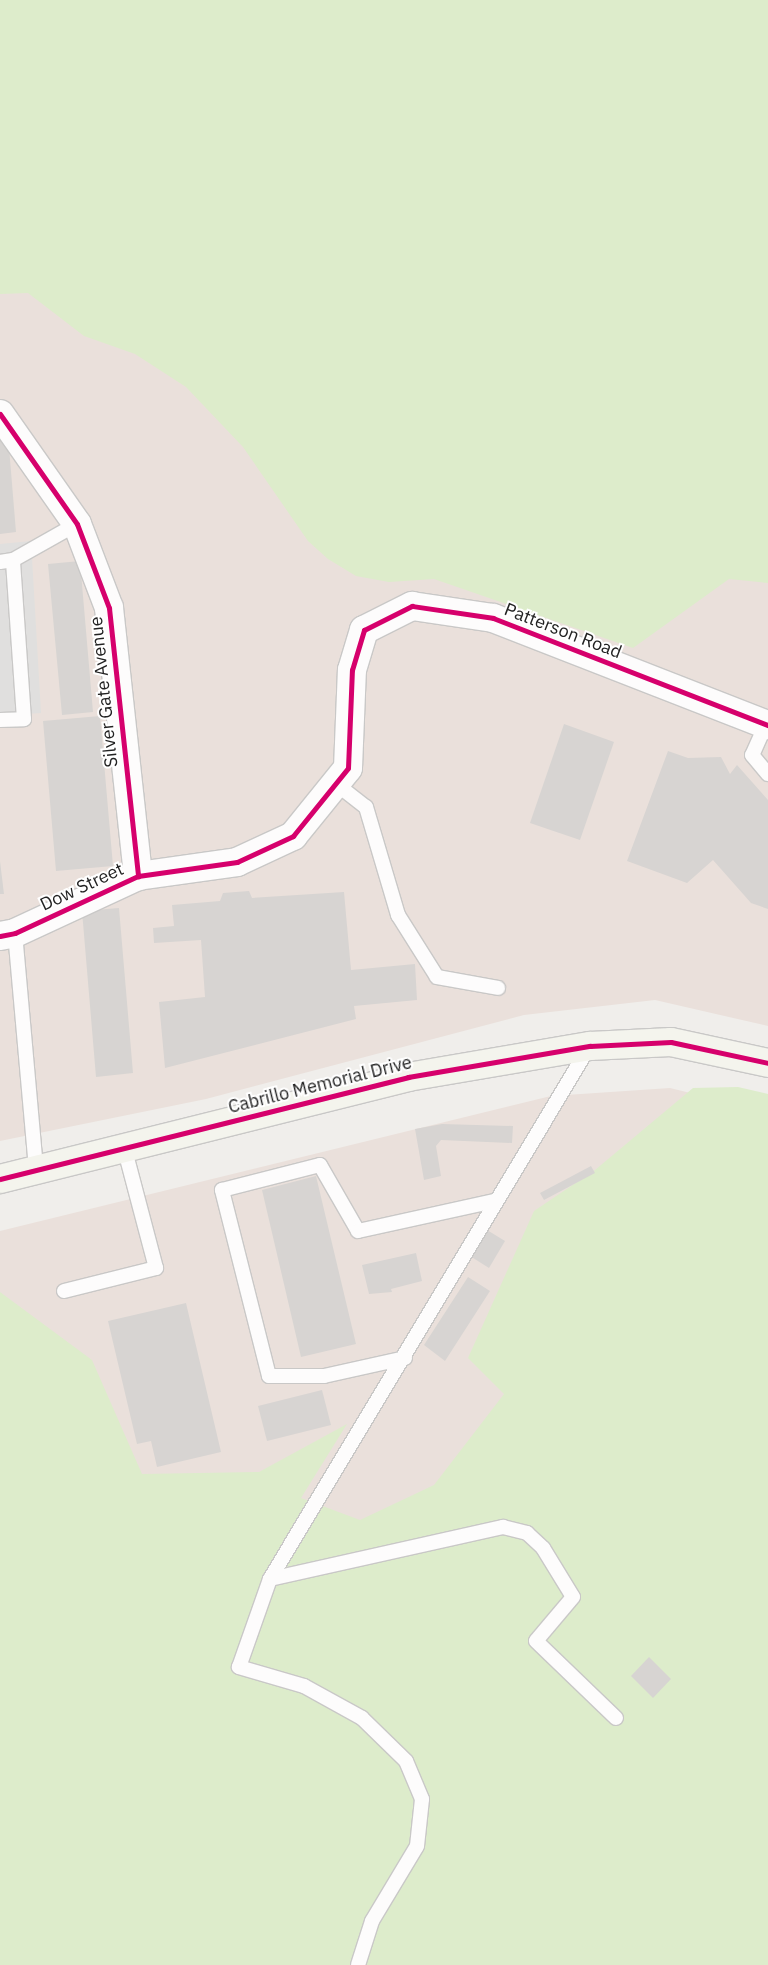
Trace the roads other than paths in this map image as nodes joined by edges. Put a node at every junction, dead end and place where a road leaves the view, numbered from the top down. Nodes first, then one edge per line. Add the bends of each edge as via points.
1 (0, 414) edge
2 (77, 524) junction
3 (6, 561) edge
4 (0, 720) edge
5 (767, 725) edge
6 (768, 774) edge
7 (341, 776) junction
8 (138, 876) junction
9 (8, 934) edge
10 (498, 988) dead end
11 (590, 1046) junction
12 (768, 1063) edge
13 (124, 1147) junction
14 (36, 1169) junction
15 (0, 1179) edge
16 (494, 1201) junction
17 (64, 1291) dead end
18 (405, 1358) junction
19 (270, 1579) junction
20 (616, 1718) dead end
21 (358, 1965) edge

1 - 2 street, Silver Gate Avenue
2 - 3 lane
2 - 8 street, Silver Gate Avenue via 109,608
3 - 4 lane via 24,718
5 - 6 lane via 752,755
5 - 7 street, Patterson Road via 493,618 412,606 364,630 352,670
7 - 8 street, Dow Street via 293,836 237,862
7 - 10 lane via 366,807 398,915 437,978
8 - 9 street, Dow Street
9 - 14 lane
11 - 12 main road, Cabrillo Memorial Drive via 671,1042
11 - 13 main road, Cabrillo Memorial Drive via 408,1077
11 - 16 lane
13 - 14 main road, Cabrillo Memorial Drive
13 - 17 lane via 156,1268
14 - 15 main road, Cabrillo Memorial Drive
16 - 18 lane
16 - 18 lane via 358,1231 320,1165 222,1190 269,1376 324,1376
18 - 19 lane
19 - 20 lane via 503,1526 527,1533 543,1548 572,1597 536,1641
19 - 21 lane via 239,1667 304,1686 362,1718 406,1761 422,1799 417,1846 372,1921

